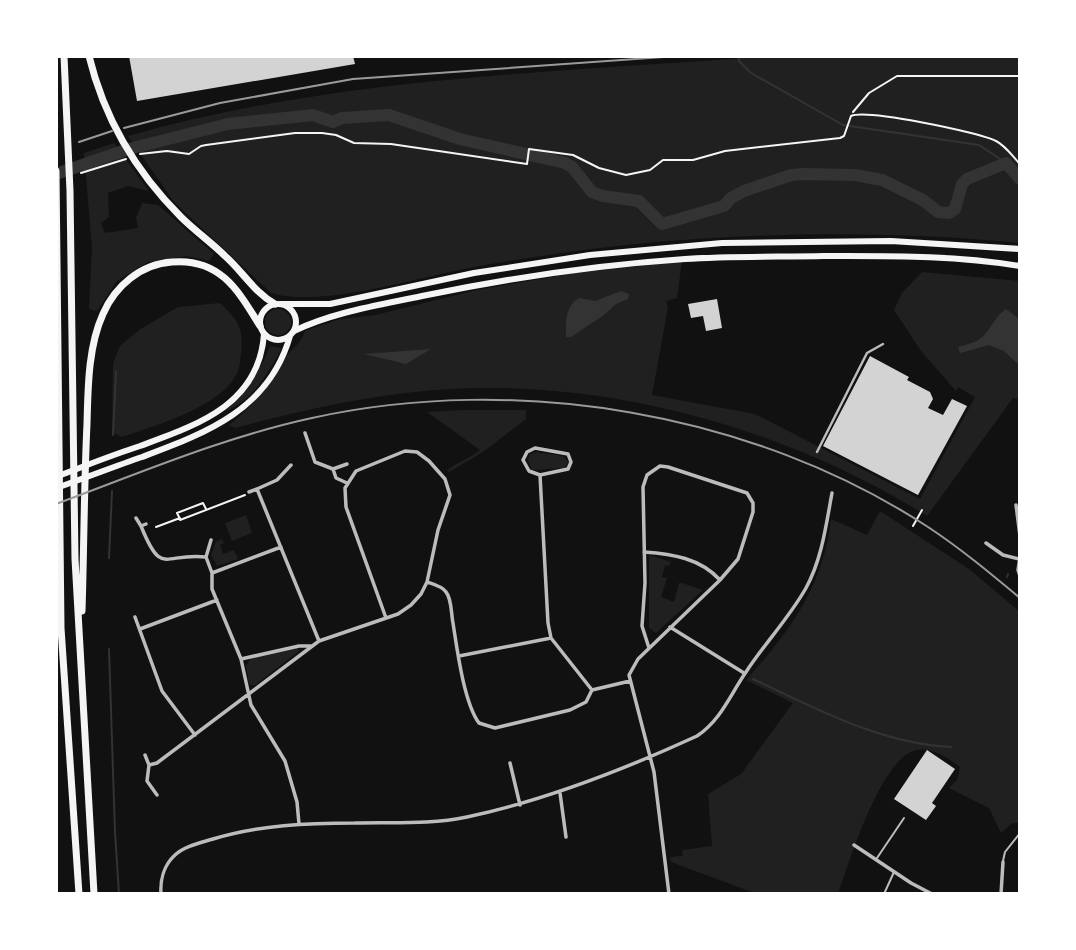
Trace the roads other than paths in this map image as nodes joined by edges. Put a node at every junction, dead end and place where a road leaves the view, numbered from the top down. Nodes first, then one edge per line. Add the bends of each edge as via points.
1 (64, 56) edge
2 (89, 56) edge
3 (56, 171) edge
4 (57, 195) edge
5 (1020, 249) edge
6 (1020, 266) edge
7 (278, 304) junction
8 (260, 326) junction
9 (264, 334) junction
10 (292, 334) junction
11 (883, 344) dead end
12 (306, 433) dead end
13 (817, 452) dead end
14 (347, 464) dead end
15 (291, 465) dead end
16 (333, 469) junction
17 (540, 475) junction
18 (56, 477) edge
19 (347, 483) junction
20 (56, 488) edge
21 (257, 489) junction
22 (247, 493) road end
23 (832, 494) dead end
24 (1016, 505) dead end
25 (136, 517) dead end
26 (146, 524) dead end
27 (141, 526) junction
28 (1020, 536) edge
29 (211, 538) dead end
30 (986, 543) dead end
31 (281, 547) junction
32 (644, 551) junction
33 (206, 557) junction
34 (1019, 558) edge
35 (212, 573) junction
36 (1020, 576) edge
37 (720, 580) junction
38 (427, 582) junction
39 (56, 589) edge
40 (217, 600) junction
41 (135, 617) dead end
42 (386, 618) junction
43 (670, 627) junction
44 (61, 628) junction
45 (139, 629) junction
46 (551, 638) junction
47 (319, 641) junction
48 (312, 646) junction
49 (649, 648) junction
50 (459, 656) junction
51 (241, 659) junction
52 (80, 664) junction
53 (744, 673) junction
54 (630, 681) junction
55 (592, 690) junction
56 (247, 694) junction
57 (195, 735) junction
58 (145, 755) dead end
59 (650, 755) junction
60 (510, 763) dead end
61 (149, 765) junction
62 (560, 793) junction
63 (157, 795) joint
64 (162, 802) dead end
65 (520, 805) junction
66 (904, 818) dead end
67 (299, 824) junction
68 (1020, 833) edge
69 (566, 837) dead end
70 (855, 845) dead end
71 (876, 859) junction
72 (1003, 862) joint
73 (894, 871) junction
74 (79, 894) edge
75 (94, 894) edge
76 (161, 894) edge
77 (669, 894) edge
78 (884, 894) edge
79 (932, 894) edge
80 (1001, 894) edge

1 - 52 highway
2 - 7 highway via 106,107 143,173 257,292
3 - 4 highway
4 - 44 highway
5 - 7 main road via 891,241 722,243 590,255 330,303
6 - 10 main road via 878,256 635,263 438,293 322,320
7 - 8 main road via 263,312
7 - 10 main road via 294,313
8 - 9 main road
8 - 52 highway via 241,293 223,276 194,263 153,265 133,276 109,302 97,330 89,382
9 - 10 main road via 276,340
9 - 18 main road via 254,374 222,410 192,426
10 - 20 main road via 261,388 218,425
11 - 13 street via 867,353
12 - 16 street via 315,463
14 - 16 street
15 - 21 street via 277,480
16 - 19 street via 336,478
17 - 17 street via 525,466 524,457 530,450 564,453 572,462 568,469
17 - 46 street
19 - 38 street via 359,468 405,451 429,461 445,479 450,495
19 - 42 street via 346,507
21 - 22 street
21 - 31 street
23 - 53 street via 820,552 807,586
24 - 28 street
25 - 27 street
26 - 27 street
27 - 33 street via 150,549 159,557
29 - 33 street
30 - 34 street via 1003,555
31 - 35 street
31 - 47 street
32 - 37 street via 702,564
32 - 37 street via 643,487 653,469 671,467 747,493 753,512 738,559
32 - 49 street via 642,626
33 - 35 street
34 - 36 street
35 - 40 street
37 - 43 street
38 - 42 street via 411,605
38 - 50 street via 444,589 449,597
39 - 44 highway
40 - 45 street
40 - 51 street
41 - 45 street
42 - 47 street
43 - 49 street
43 - 53 street
44 - 74 highway
45 - 57 street via 164,695
46 - 50 street
46 - 55 street
47 - 48 street
48 - 51 street
48 - 56 street
49 - 54 street via 631,668
50 - 55 street via 474,716 488,727 580,707
51 - 56 street
52 - 75 highway
53 - 59 street via 710,726
54 - 55 street
54 - 59 street
56 - 57 street
56 - 67 street via 285,761
57 - 61 street
58 - 61 street
59 - 62 street
59 - 77 street
60 - 65 street
61 - 63 street via 147,781
62 - 65 street
62 - 69 street
63 - 64 lane
65 - 67 street via 453,820
66 - 71 lane
67 - 76 street via 235,832 183,849 167,865
68 - 72 lane
70 - 71 street
71 - 73 street
72 - 80 street
73 - 78 lane
73 - 79 street

